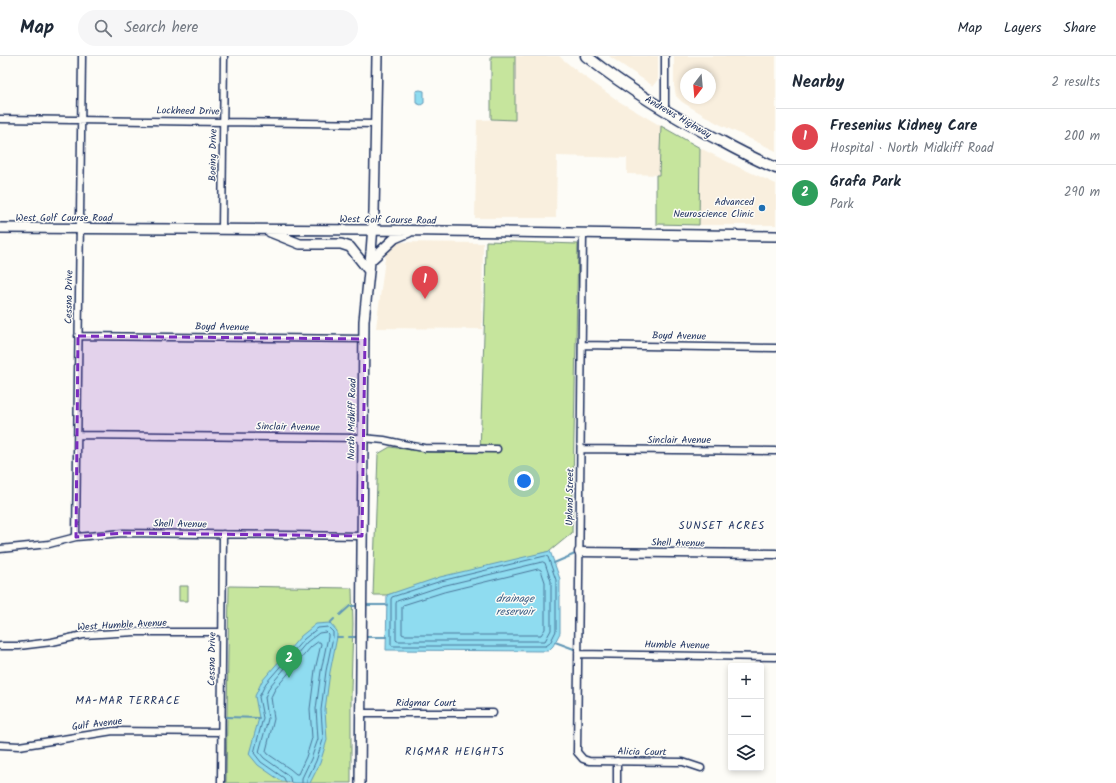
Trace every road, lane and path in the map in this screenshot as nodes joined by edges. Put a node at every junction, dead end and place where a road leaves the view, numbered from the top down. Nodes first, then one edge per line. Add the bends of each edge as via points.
1 (82, 56) edge
2 (224, 56) edge
3 (377, 56) edge
4 (586, 56) edge
5 (665, 56) edge
6 (665, 110) junction
7 (0, 119) edge
8 (82, 120) junction
9 (224, 122) junction
10 (376, 124) junction
11 (774, 168) edge
12 (0, 228) edge
13 (80, 228) junction
14 (222, 230) junction
15 (263, 230) junction
16 (373, 230) junction
17 (412, 231) junction
18 (584, 234) junction
19 (776, 236) edge
20 (370, 261) junction
21 (369, 271) junction
22 (78, 336) junction
23 (364, 339) junction
24 (582, 345) junction
25 (776, 348) edge
26 (78, 434) junction
27 (363, 438) junction
28 (497, 449) dead end
29 (581, 449) junction
30 (776, 451) edge
31 (223, 534) junction
32 (362, 536) junction
33 (76, 537) junction
34 (0, 548) edge
35 (579, 552) junction
36 (776, 554) edge
37 (222, 632) junction
38 (0, 646) edge
39 (578, 654) junction
40 (776, 657) edge
41 (360, 713) junction
42 (492, 714) dead end
43 (221, 732) junction
44 (0, 745) edge
45 (583, 759) joint
46 (617, 761) junction
47 (701, 768) dead end
48 (221, 783) edge
49 (360, 783) edge
50 (617, 783) edge

1 - 8 street, Cessna Drive
2 - 9 street, Boeing Drive
3 - 10 main road, North Midkiff Road
4 - 6 main road, Andrews Highway
5 - 6 street
6 - 11 main road, Andrews Highway
7 - 8 street, Lockheed Drive
8 - 9 street, Lockheed Drive
8 - 13 street, Cessna Drive
9 - 10 street, Lockheed Drive
9 - 14 street, Boeing Drive
10 - 16 main road, North Midkiff Road
12 - 13 main road, West Golf Course Road
13 - 14 main road, West Golf Course Road
13 - 22 street, Cessna Drive
14 - 15 main road, West Golf Course Road
15 - 16 main road, West Golf Course Road
15 - 21 main road via 300,244 341,244 350,247
16 - 17 main road, West Golf Course Road
16 - 20 main road, North Midkiff Road
17 - 18 main road, West Golf Course Road
17 - 20 main road via 395,238
18 - 19 main road, West Golf Course Road
18 - 24 street, Upland Street
20 - 21 main road, North Midkiff Road
21 - 23 main road, North Midkiff Road
22 - 23 street, Boyd Avenue
22 - 26 street, Cessna Drive
23 - 27 main road, North Midkiff Road
24 - 25 street, Boyd Avenue
24 - 29 street, Upland Street
26 - 27 street, Sinclair Avenue
26 - 33 street, Cessna Drive
27 - 28 street, Sinclair Avenue via 424,448
27 - 32 main road, North Midkiff Road
29 - 30 street, Sinclair Avenue
29 - 35 street, Upland Street
31 - 32 street, Shell Avenue
31 - 33 street, Shell Avenue via 123,533
31 - 37 street, Cessna Drive
32 - 41 main road, North Midkiff Road
33 - 34 street, Shell Avenue via 49,544
35 - 36 street, Shell Avenue
35 - 39 street, Upland Street
37 - 38 street, West Humble Avenue via 83,635 52,642
37 - 43 street, Cessna Drive
39 - 40 street, Humble Avenue
39 - 45 street, Upland Street via 578,752
41 - 42 street, Ridgmar Court
41 - 49 main road, North Midkiff Road
43 - 44 street, Gulf Avenue via 113,731 19,746
43 - 48 street, Cessna Drive
45 - 46 street, Alicia Court
46 - 47 street, Alicia Court via 683,762
46 - 50 street

